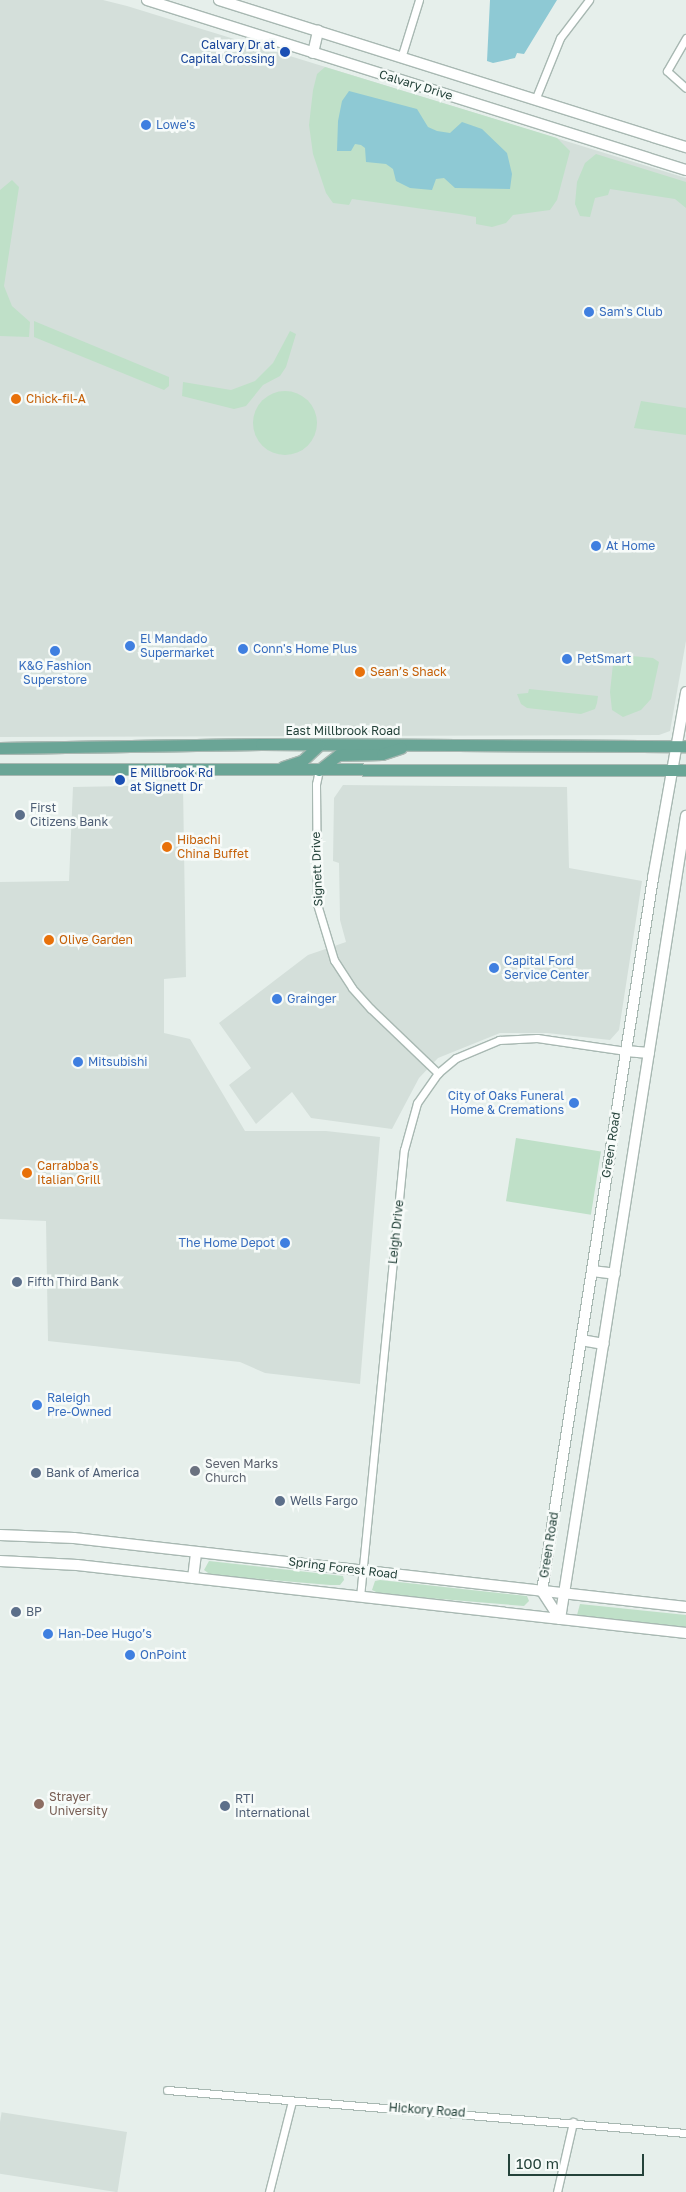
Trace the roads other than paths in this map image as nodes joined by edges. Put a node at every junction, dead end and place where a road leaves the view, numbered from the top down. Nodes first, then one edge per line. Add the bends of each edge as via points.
1 (148, 0) edge
2 (219, 0) edge
3 (419, 0) edge
4 (589, 0) edge
5 (243, 4) edge
6 (318, 31) junction
7 (686, 38) edge
8 (313, 53) junction
9 (401, 58) junction
10 (686, 88) edge
11 (535, 100) junction
12 (686, 147) edge
13 (686, 170) edge
14 (686, 692) edge
15 (415, 744) junction
16 (319, 745) junction
17 (681, 746) edge
18 (0, 748) edge
19 (0, 769) edge
20 (274, 770) junction
21 (319, 770) junction
22 (672, 770) junction
23 (686, 770) edge
24 (686, 816) edge
25 (626, 1051) junction
26 (649, 1053) junction
27 (438, 1073) junction
28 (592, 1270) junction
29 (614, 1274) junction
30 (581, 1340) junction
31 (604, 1344) junction
32 (0, 1535) edge
33 (196, 1552) junction
34 (0, 1561) edge
35 (361, 1570) junction
36 (193, 1578) junction
37 (542, 1591) junction
38 (564, 1593) junction
39 (360, 1597) junction
40 (686, 1607) edge
41 (560, 1619) junction
42 (686, 1633) edge
43 (167, 2090) dead end
44 (292, 2101) junction
45 (573, 2122) junction
46 (686, 2133) edge
47 (269, 2192) edge
48 (557, 2192) edge

1 - 8 street, Calvary Drive
2 - 5 street, Calvary Drive
3 - 9 street
4 - 11 street via 560,38
5 - 6 street, Calvary Drive
6 - 8 street
6 - 9 street, Calvary Drive
7 - 10 street via 667,71
8 - 13 street, Calvary Drive
9 - 11 street, Calvary Drive
11 - 12 street, Calvary Drive
14 - 17 street, Green Road
15 - 16 main road, East Millbrook Road
15 - 17 main road, East Millbrook Road
15 - 21 main road via 382,754 338,755
16 - 18 main road, East Millbrook Road
16 - 20 main road via 302,760
17 - 22 street, Green Road
19 - 20 main road
20 - 21 main road
21 - 22 main road
21 - 27 street, Signett Drive via 316,784 317,904 334,960 371,1009
22 - 23 main road
22 - 25 street, Green Road
24 - 26 street, Green Road
25 - 26 street
25 - 27 street, Leigh Drive via 537,1038 499,1040 464,1053
25 - 28 street, Green Road
26 - 29 street, Green Road
27 - 35 street, Leigh Drive via 417,1103 404,1148
28 - 29 street
28 - 30 street, Green Road
29 - 31 street, Green Road
30 - 31 street
30 - 37 street, Green Road
31 - 38 street, Green Road
32 - 33 street, Spring Forest Road via 74,1538
33 - 35 street, Spring Forest Road
33 - 36 street
34 - 36 street via 77,1565
35 - 37 street, Spring Forest Road
35 - 39 street, Leigh Drive
36 - 39 street
37 - 38 street, Spring Forest Road
37 - 41 street, Green Road
38 - 40 street, Spring Forest Road
38 - 41 street, Green Road
39 - 41 street
41 - 42 street
43 - 44 street, Hickory Road
44 - 45 street, Hickory Road
44 - 47 street
45 - 46 street, Hickory Road
45 - 48 street

